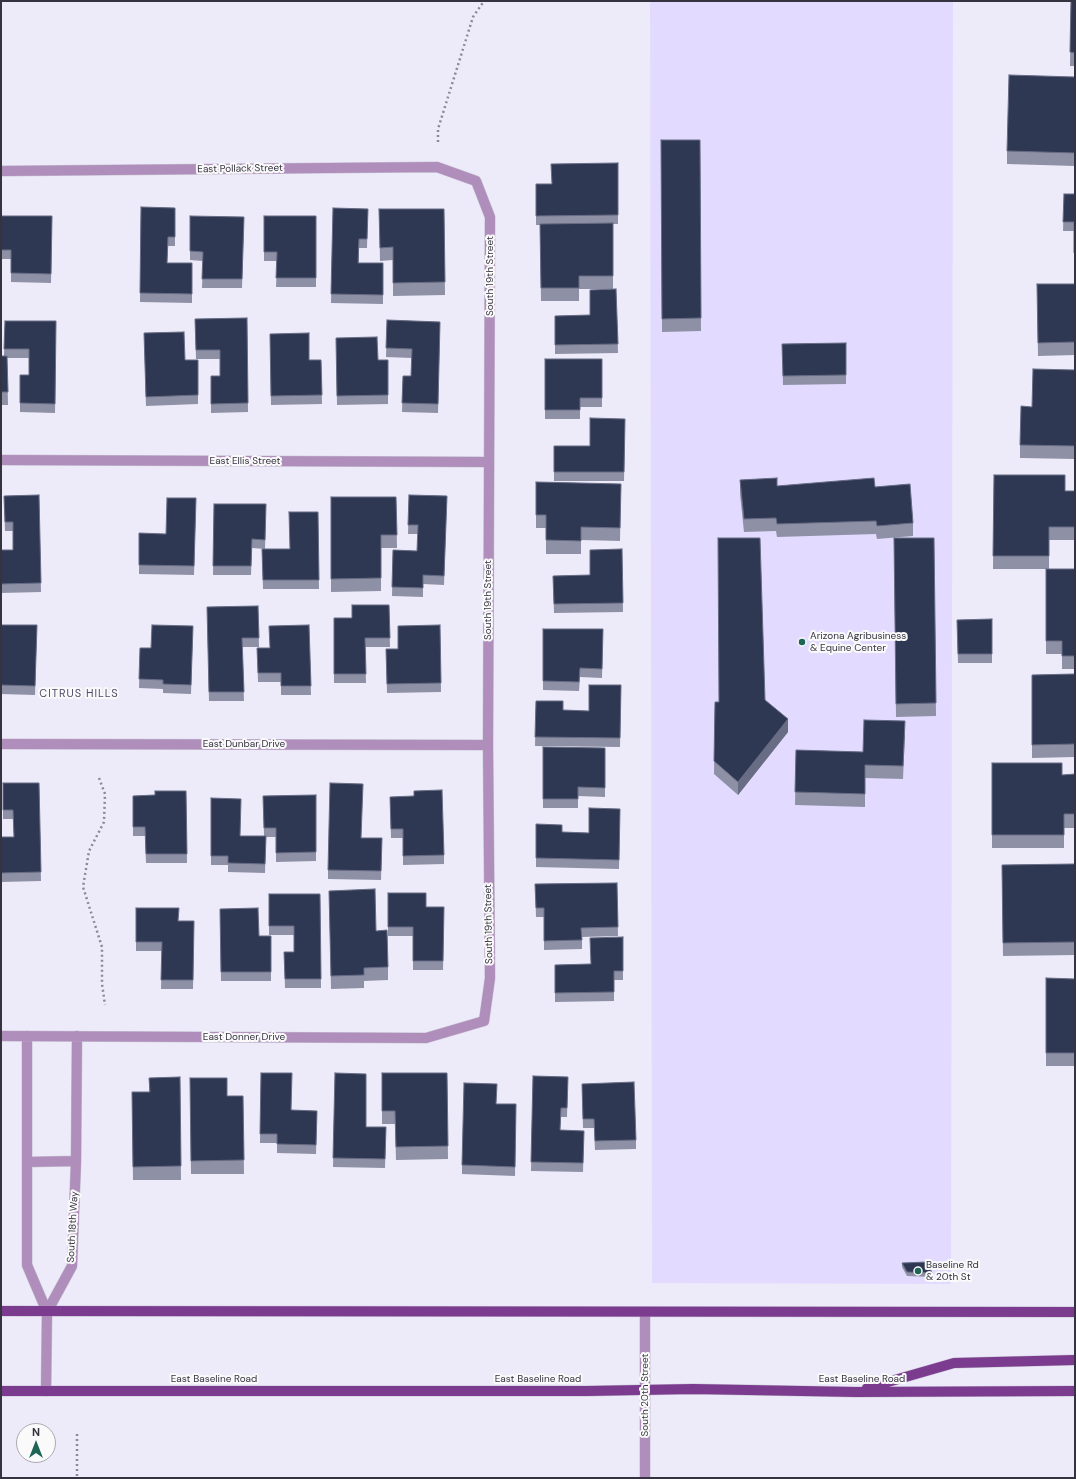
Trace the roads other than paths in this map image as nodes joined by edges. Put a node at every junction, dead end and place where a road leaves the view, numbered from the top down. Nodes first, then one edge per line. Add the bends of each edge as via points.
1 (1, 171) edge
2 (476, 181) joint
3 (1, 460) edge
4 (489, 462) junction
5 (1, 744) edge
6 (488, 745) junction
7 (484, 1021) joint
8 (1, 1036) edge
9 (27, 1036) junction
10 (76, 1036) junction
11 (76, 1161) junction
12 (27, 1162) junction
13 (1, 1311) edge
14 (47, 1312) junction
15 (645, 1312) junction
16 (1075, 1312) edge
17 (1075, 1360) edge
18 (645, 1390) junction
19 (1, 1391) edge
20 (46, 1391) junction
21 (1075, 1391) edge
22 (856, 1392) junction
23 (645, 1478) edge

1 - 2 street, East Pollack Street via 437,167
2 - 4 street, South 19th Street via 490,217
3 - 4 street, East Ellis Street
4 - 6 street, South 19th Street
5 - 6 street, East Dunbar Drive
6 - 7 street, South 19th Street via 490,978
7 - 10 street, East Donner Drive via 426,1038
8 - 9 street, East Donner Drive
9 - 10 street, East Donner Drive
9 - 12 street, South 18th Way
10 - 11 street, South 18th Way
11 - 12 street
11 - 14 street, South 18th Way via 72,1266
12 - 14 street, South 18th Way via 27,1266
13 - 14 main road
14 - 15 main road
14 - 20 street, South 18th Way
15 - 16 main road
15 - 18 street, South 20th Street
17 - 22 main road via 954,1363
18 - 20 main road, East Baseline Road
18 - 22 main road, East Baseline Road
18 - 23 street, South 20th Street
19 - 20 main road, East Baseline Road
21 - 22 main road, East Baseline Road

